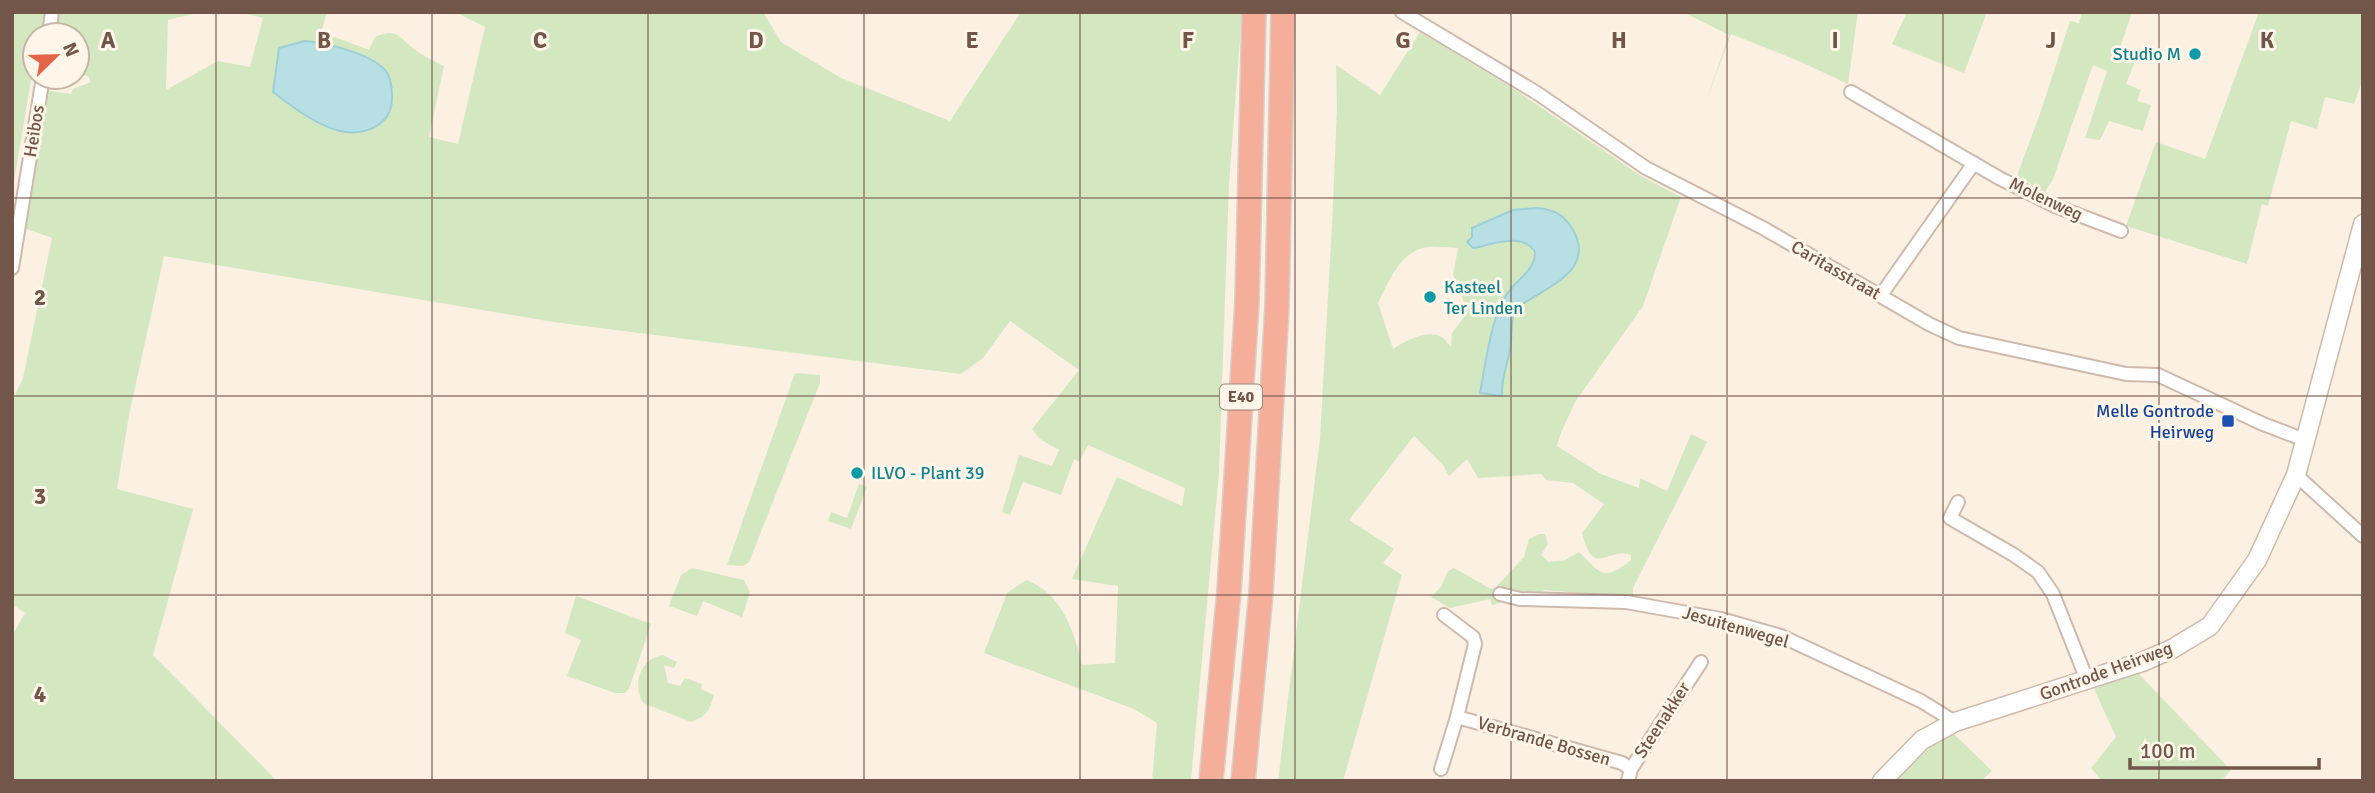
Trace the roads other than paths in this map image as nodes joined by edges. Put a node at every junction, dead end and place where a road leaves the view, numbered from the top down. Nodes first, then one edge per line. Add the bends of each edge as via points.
1 (1254, 12) edge
2 (1283, 12) edge
3 (1402, 12) edge
4 (41, 91) edge
5 (1851, 92) dead end
6 (1974, 163) junction
7 (2363, 223) edge
8 (2121, 231) dead end
9 (12, 268) edge
10 (1881, 295) junction
11 (2305, 440) junction
12 (2296, 475) junction
13 (1958, 502) dead end
14 (2363, 537) edge
15 (1500, 594) dead end
16 (1444, 615) dead end
17 (1701, 662) dead end
18 (2087, 680) junction
19 (1457, 717) junction
20 (1955, 722) junction
21 (1441, 769) dead end
22 (1629, 775) edge
23 (1211, 781) edge
24 (1243, 781) edge
25 (1882, 781) edge

1 - 23 highway, E40 via 1247,302 1229,591
2 - 24 highway, E40 via 1276,320 1261,593
3 - 10 street, Caritasstraat via 1537,93 1646,168
4 - 9 street, Heibos
5 - 6 street, Molenweg
6 - 8 street, Molenweg via 2055,206
6 - 10 street
7 - 11 street, Gontrode Heirweg
10 - 11 street, Caritasstraat via 1959,338 2126,374 2158,375
11 - 12 street, Gontrode Heirweg
12 - 14 street
12 - 18 street, Gontrode Heirweg via 2257,560 2210,626 2172,649
13 - 18 street via 1950,518 2038,572 2053,594
15 - 20 street, Jesuitenwegel via 1520,599 1626,602 1721,619 1781,636 1921,701
16 - 19 street, Verbrande Bossen via 1474,637 1475,644
17 - 22 street, Steenakker
18 - 20 street, Gontrode Heirweg
19 - 21 street, Verbrande Bossen
19 - 22 street, Verbrande Bossen via 1622,763
20 - 25 street, Gontrode Heirweg via 1922,740

